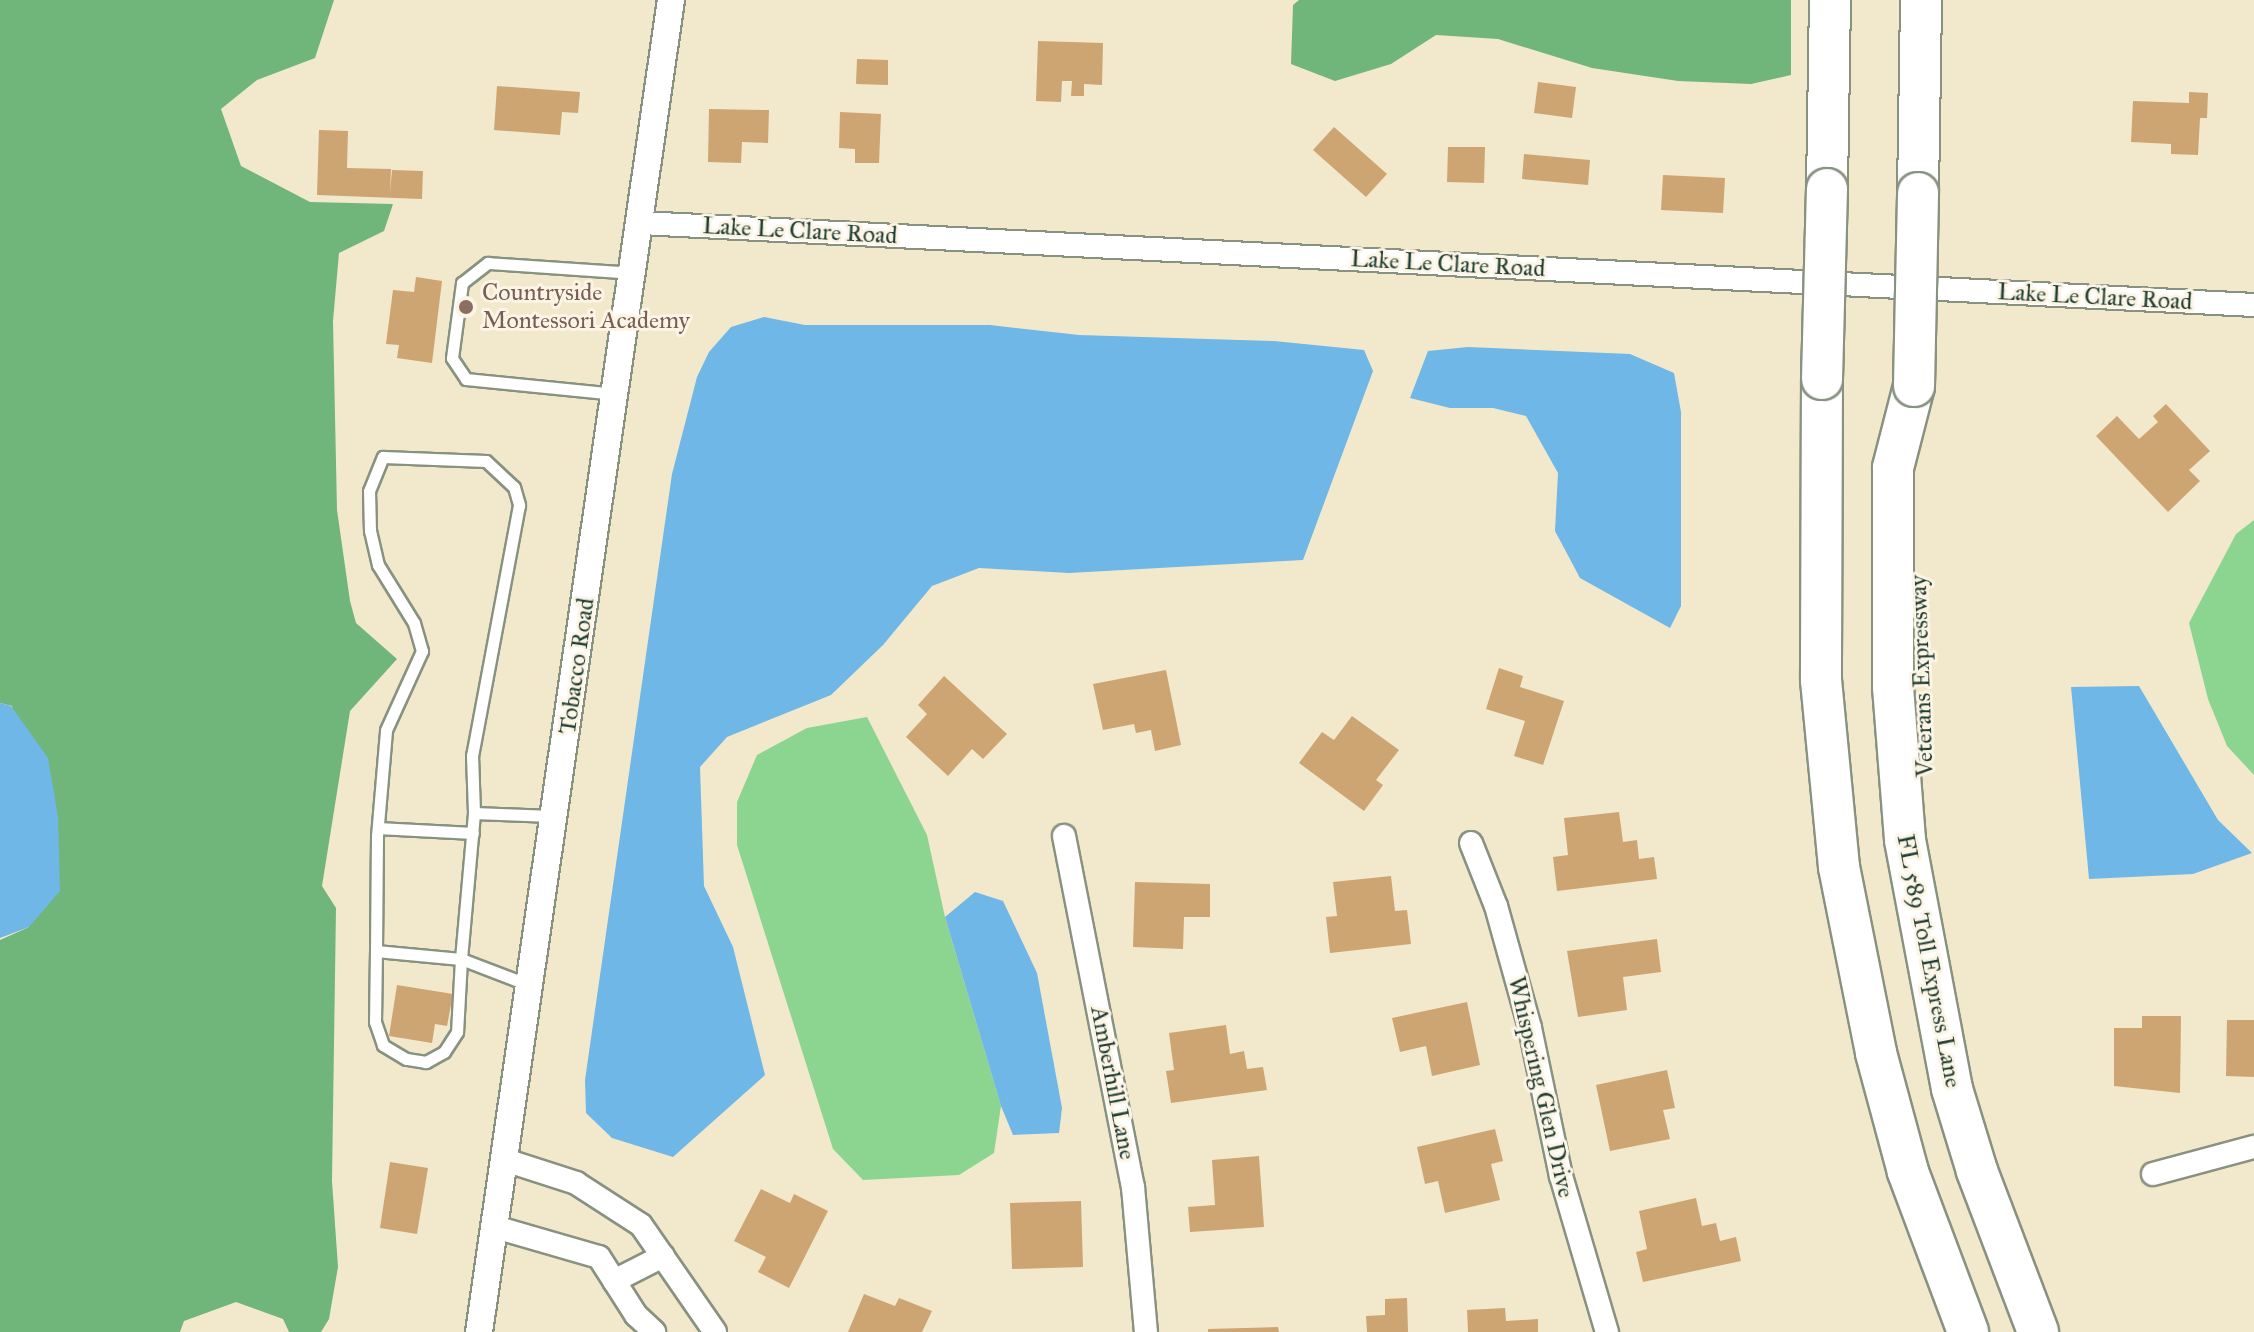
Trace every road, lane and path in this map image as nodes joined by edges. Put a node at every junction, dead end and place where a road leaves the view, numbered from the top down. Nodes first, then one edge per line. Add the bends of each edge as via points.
1 (671, 0) edge
2 (1830, 0) edge
3 (1921, 0) edge
4 (641, 223) junction
5 (634, 273) junction
6 (2254, 305) edge
7 (1914, 386) junction
8 (616, 394) junction
9 (474, 813) junction
10 (555, 816) junction
11 (378, 828) junction
12 (473, 833) junction
13 (1064, 836) dead end
14 (1471, 843) dead end
15 (376, 951) junction
16 (461, 959) junction
17 (530, 986) junction
18 (2254, 1147) edge
19 (505, 1160) junction
20 (2153, 1174) dead end
21 (495, 1227) junction
22 (663, 1256) junction
23 (614, 1281) junction
24 (479, 1332) edge
25 (654, 1332) edge
26 (715, 1332) edge
27 (1146, 1332) edge
28 (1607, 1332) edge
29 (1968, 1332) edge
30 (2038, 1332) edge
31 (2066, 1332) edge

1 - 4 street, Tobacco Road
2 - 29 highway, bridge via 1821,680 1839,867 1876,1053 1904,1157
3 - 7 highway, Veterans Expressway, bridge
4 - 5 street, Tobacco Road
4 - 6 street, Lake Le Clare Road
5 - 8 street, Tobacco Road
5 - 8 lane via 488,263 462,283 452,358 466,379
7 - 30 highway, FL 589 Toll Express Lane via 1893,468 1893,687 1905,840 1952,1089
7 - 31 highway, Veterans Expressway via 1919,681 1931,845 1979,1084 2027,1236
8 - 10 street, Tobacco Road
9 - 10 lane
9 - 11 lane via 472,755 513,554 517,496 486,461 383,457 369,491 370,531 378,565 414,623 422,651 386,730
9 - 12 lane
10 - 17 street, Tobacco Road
11 - 12 lane
11 - 15 lane
12 - 16 lane
13 - 27 street, Amberhill Lane via 1133,1187
14 - 28 street, Whispering Glen Drive via 1496,906 1530,1028 1561,1176
15 - 16 lane
15 - 16 lane via 375,1022 383,1045 406,1059 426,1062 444,1052 457,1032
16 - 17 lane
17 - 19 street, Tobacco Road
18 - 20 street
19 - 21 street, Tobacco Road
19 - 22 street via 576,1183 641,1225
21 - 23 street via 599,1257
21 - 24 street, Tobacco Road
22 - 23 street
22 - 26 street
23 - 25 street

